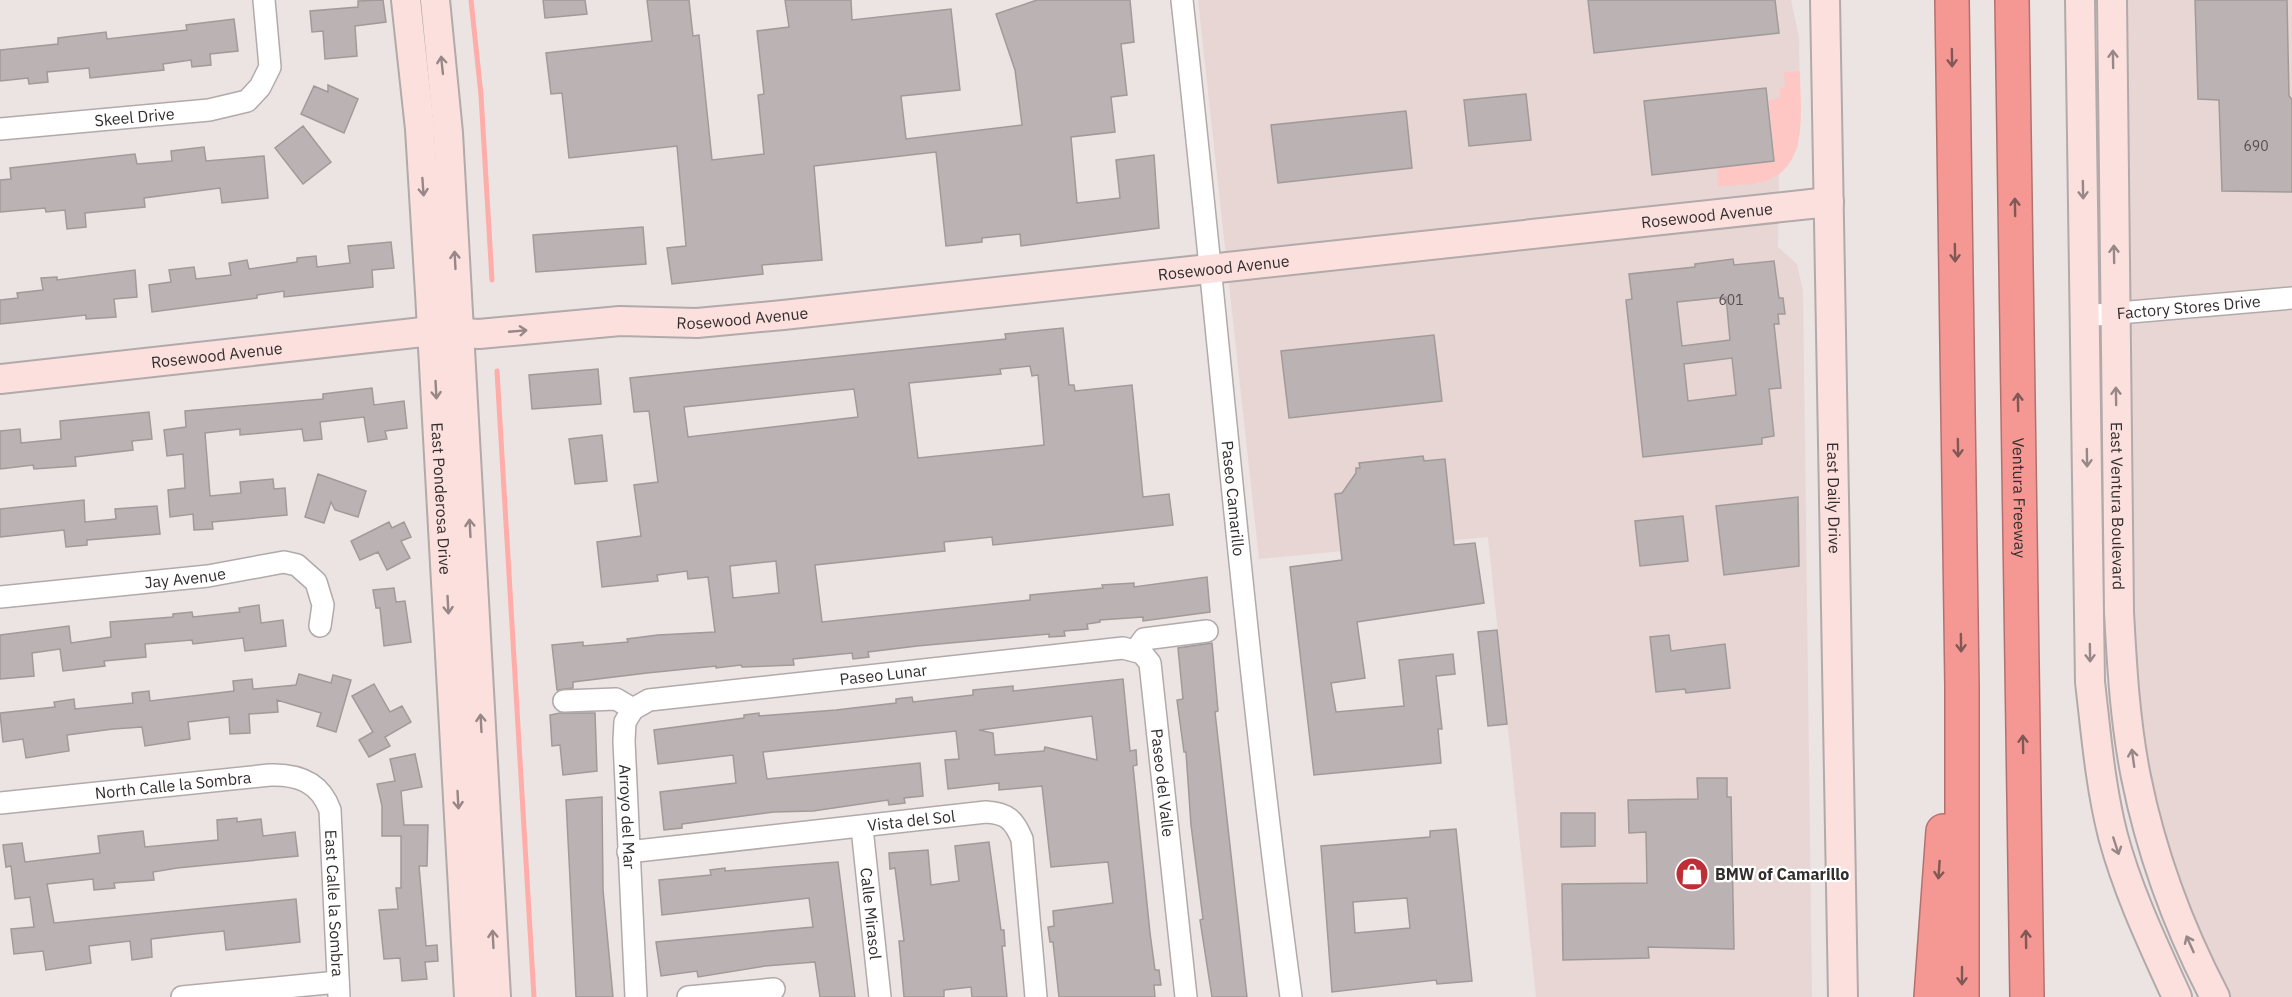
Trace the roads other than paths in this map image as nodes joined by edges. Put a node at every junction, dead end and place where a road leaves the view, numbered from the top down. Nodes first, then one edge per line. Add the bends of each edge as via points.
1 (264, 0) edge
2 (406, 0) edge
3 (435, 0) edge
4 (1182, 0) edge
5 (1826, 0) edge
6 (1952, 0) edge
7 (2012, 0) edge
8 (2080, 0) edge
9 (2112, 0) edge
10 (0, 129) edge
11 (1829, 202) junction
12 (1212, 270) junction
13 (2292, 298) edge
14 (2115, 313) junction
15 (2084, 316) junction
16 (450, 328) junction
17 (0, 379) edge
18 (0, 597) edge
19 (320, 626) dead end
20 (1207, 630) dead end
21 (1136, 650) junction
22 (1962, 687) junction
23 (564, 701) dead end
24 (633, 709) junction
25 (0, 803) edge
26 (330, 810) joint
27 (862, 828) junction
28 (628, 852) junction
29 (339, 989) edge
30 (774, 989) dead end
31 (182, 997) edge
32 (469, 997) edge
33 (496, 997) edge
34 (636, 997) edge
35 (688, 997) edge
36 (880, 997) edge
37 (1036, 997) edge
38 (1186, 997) edge
39 (1291, 997) edge
40 (1843, 997) edge
41 (1930, 997) edge
42 (1962, 997) edge
43 (2027, 997) edge
44 (2177, 997) edge
45 (2215, 997) edge

1 - 10 street, Skeel Drive via 270,67 247,101 224,108
2 -> 16 main road, East Ponderosa Drive via 420,129
16 -> 3 main road, East Ponderosa Drive via 448,133
4 - 12 street, Paseo Camarillo
5 - 11 main road, East Daily Drive
6 -> 22 highway
43 -> 7 highway, Ventura Freeway
8 -> 15 main road, East Ventura Boulevard
14 -> 9 main road, East Ventura Boulevard
11 - 12 main road, Rosewood Avenue
11 - 40 main road, East Daily Drive
12 - 16 main road, Rosewood Avenue via 697,323 620,321 571,308
12 - 39 street, Paseo Camarillo via 1266,816
13 - 14 street, Factory Stores Drive
14 - 15 street, Factory Stores Drive
45 -> 14 main road, East Ventura Boulevard via 2176,912 2154,845 2136,777 2124,699
15 -> 44 main road, East Ventura Boulevard via 2090,682 2101,777 2113,836 2136,907
16 - 17 main road, Rosewood Avenue
16 -> 32 main road, East Ponderosa Drive
33 -> 16 main road, East Ponderosa Drive
18 - 19 street, Jay Avenue via 208,576 284,562 297,565 316,582 323,604
20 - 21 street via 1144,639
21 - 24 street, Paseo Lunar via 649,700
21 - 38 street, Paseo del Valle via 1150,663
22 -> 41 highway via 1940,850
22 -> 42 highway
23 - 24 street via 616,699
24 - 28 street, Arroyo del Mar via 626,722 624,741
25 - 26 street, North Calle la Sombra via 287,775 312,783
26 - 29 street, East Calle la Sombra
27 - 28 street, Vista del Sol
27 - 36 street, Calle Mirasol
27 - 37 street, Vista del Sol via 986,812 1010,817 1022,839
28 - 34 street, Arroyo del Mar
29 - 31 street
30 - 35 street

